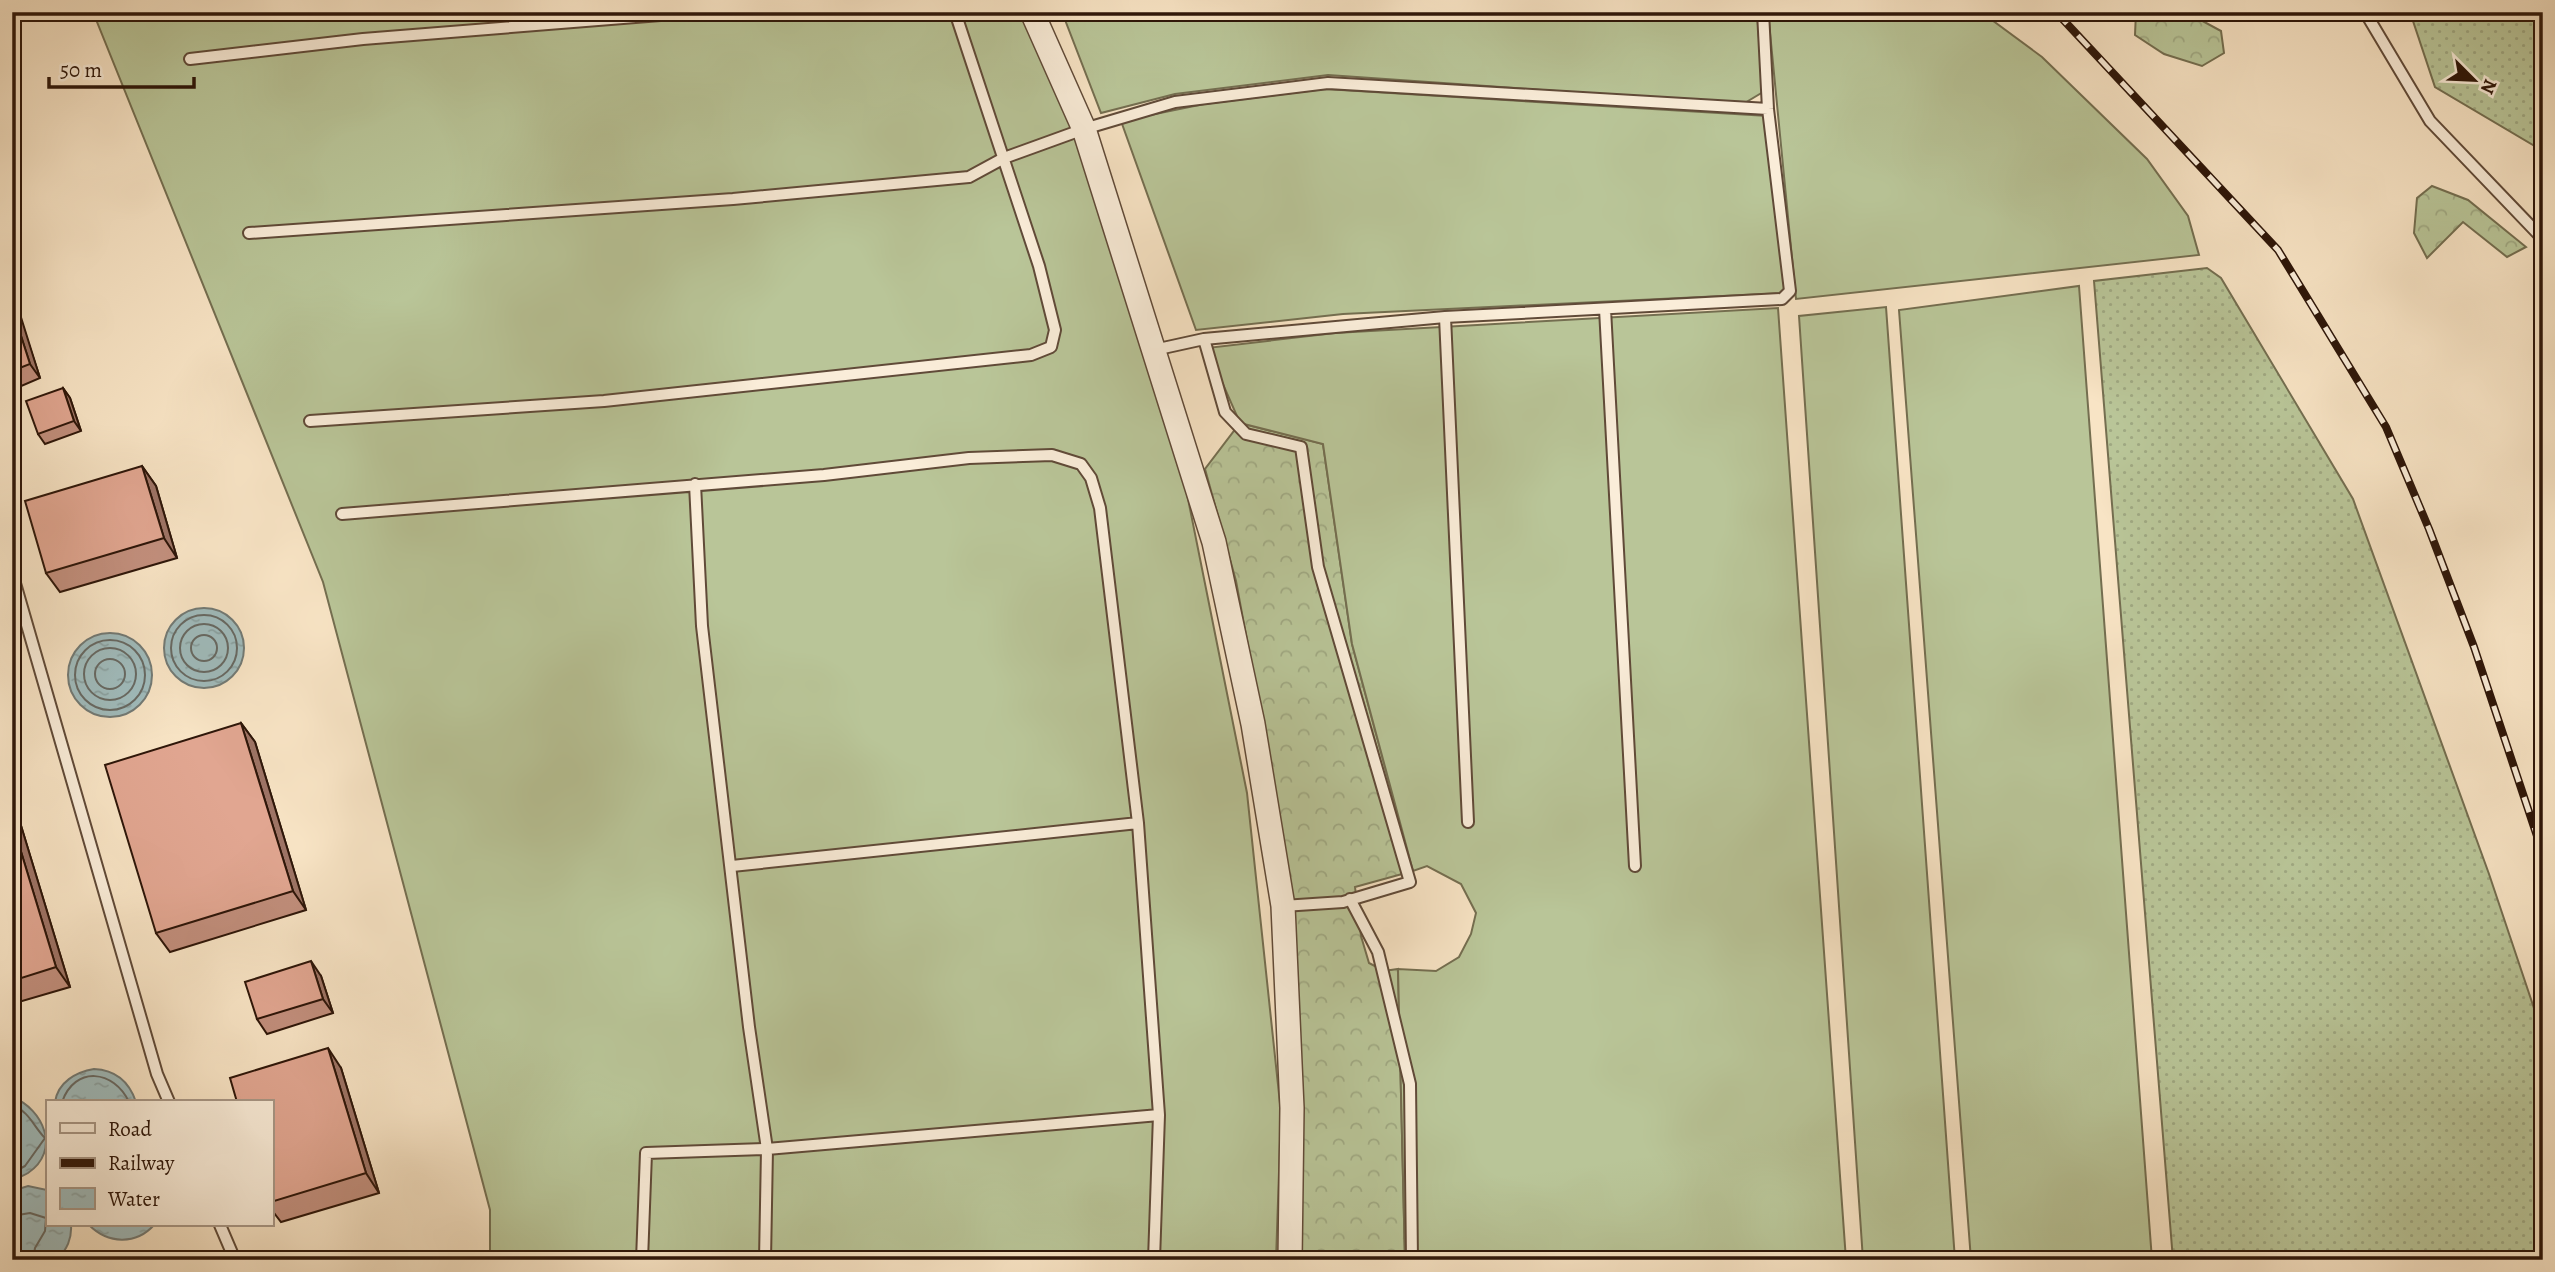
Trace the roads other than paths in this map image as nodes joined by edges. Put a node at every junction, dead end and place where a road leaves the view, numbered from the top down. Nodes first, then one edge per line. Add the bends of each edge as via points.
1 (698, 12) edge
2 (955, 12) edge
3 (1032, 12) edge
4 (1763, 12) edge
5 (2365, 12) edge
6 (190, 58) dead end
7 (1768, 109) junction
8 (1084, 130) junction
9 (1004, 158) junction
10 (249, 233) dead end
11 (2543, 239) edge
12 (1605, 309) junction
13 (1445, 317) junction
14 (1204, 339) junction
15 (1154, 349) junction
16 (310, 421) dead end
17 (695, 484) junction
18 (342, 514) dead end
19 (12, 573) edge
20 (1468, 822) dead end
21 (1138, 823) junction
22 (732, 866) junction
23 (1635, 866) dead end
24 (1350, 899) junction
25 (1283, 906) junction
26 (168, 1100) edge
27 (1160, 1115) junction
28 (767, 1149) junction
29 (220, 1226) edge
30 (235, 1260) edge
31 (642, 1260) edge
32 (765, 1260) edge
33 (1154, 1260) edge
34 (1290, 1260) edge
35 (1412, 1260) edge

1 - 6 lane
2 - 9 lane
3 - 8 street
4 - 7 lane
5 - 11 lane via 2430,121
7 - 8 lane via 1328,83 1175,102
7 - 12 lane via 1790,291 1782,299
8 - 9 lane
8 - 15 street
9 - 10 lane via 969,177 877,187
9 - 16 lane via 1055,330 1051,347 1031,355 604,401
12 - 13 lane
12 - 23 lane
13 - 14 lane
13 - 20 lane
14 - 15 lane
14 - 24 lane via 1225,412 1246,434 1301,447 1318,567 1409,882
15 - 25 street via 1214,542 1253,724
17 - 18 lane
17 - 21 lane via 969,458 1052,455 1081,464 1091,478 1100,508
17 - 22 lane via 702,626
19 - 26 lane
21 - 22 lane
21 - 27 lane
22 - 28 lane
24 - 25 lane
24 - 35 lane via 1378,952 1410,1083
25 - 34 street via 1292,1108
27 - 28 lane
27 - 33 lane
28 - 31 lane via 646,1153
28 - 32 lane
29 - 30 lane

